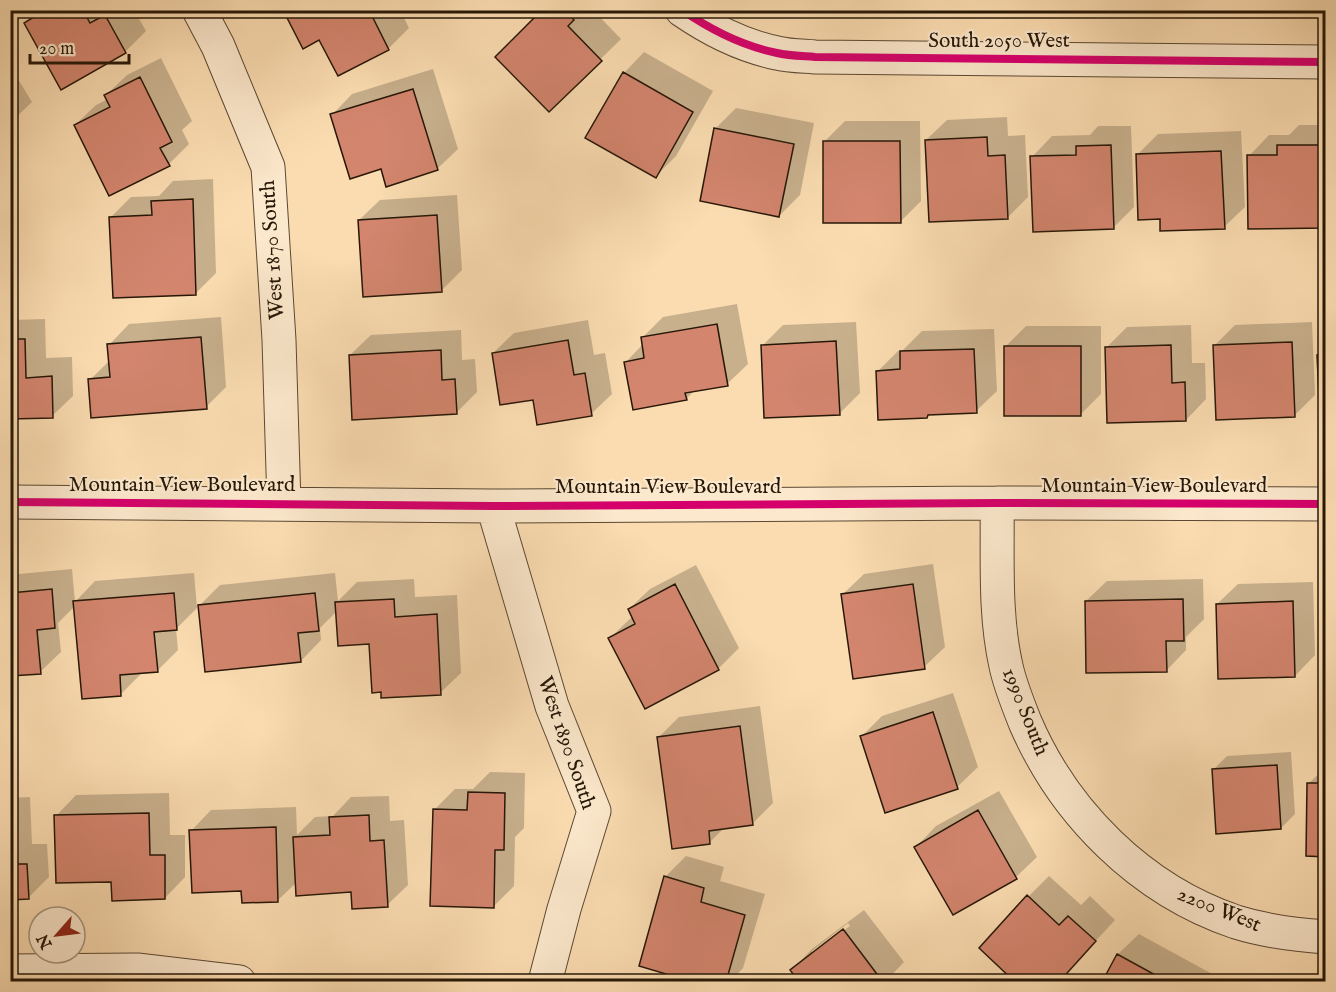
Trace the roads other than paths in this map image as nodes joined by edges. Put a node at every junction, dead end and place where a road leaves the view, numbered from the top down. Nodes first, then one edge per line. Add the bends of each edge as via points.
1 (198, 10) edge
2 (682, 10) edge
3 (1326, 62) edge
4 (10, 502) edge
5 (997, 503) junction
6 (284, 504) junction
7 (1326, 504) edge
8 (493, 506) junction
9 (1151, 879) joint
10 (1326, 937) edge
11 (10, 971) edge
12 (239, 981) edge
13 (545, 981) edge

1 - 6 street, West 1870 South via 218,46 268,167
2 - 3 street, South 2050 West via 742,43 778,54 815,57
4 - 6 street, Mountain View Boulevard
5 - 7 street, Mountain View Boulevard
5 - 8 street, Mountain View Boulevard
5 - 9 street, 1990 South via 999,626 1017,703 1056,781 1082,816
6 - 8 street, Mountain View Boulevard
8 - 13 street, West 1890 South via 552,706 594,811
9 - 10 street, 2200 West via 1177,896 1236,921 1266,930
11 - 12 street via 137,970

